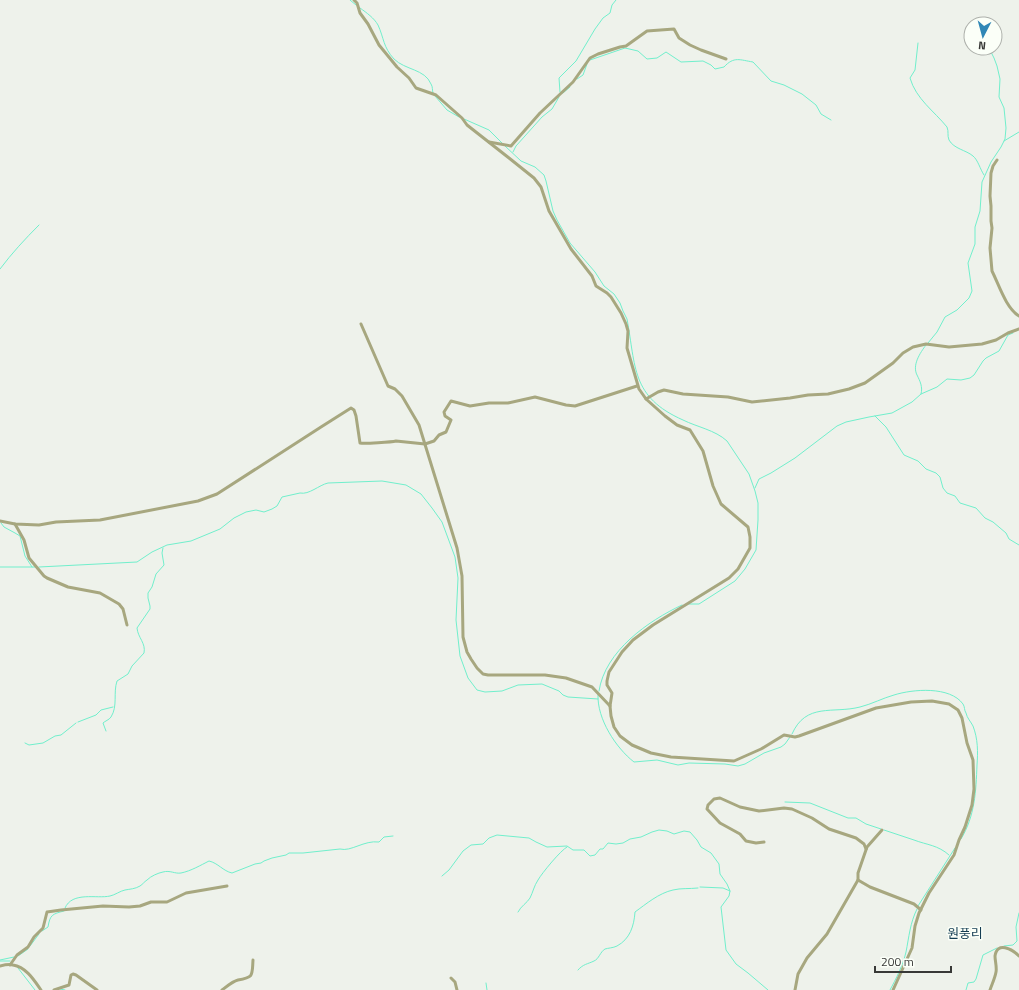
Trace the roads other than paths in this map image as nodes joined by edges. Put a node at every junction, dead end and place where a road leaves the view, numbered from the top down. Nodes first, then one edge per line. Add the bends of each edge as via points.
1 (354, 0) edge
2 (726, 59) dead end
3 (489, 142) junction
4 (997, 160) dead end
5 (1019, 316) edge
6 (361, 324) dead end
7 (1019, 329) edge
8 (637, 386) junction
9 (646, 399) junction
10 (425, 444) junction
11 (0, 521) edge
12 (15, 524) junction
13 (127, 625) dead end
14 (610, 706) junction
15 (882, 830) dead end
16 (764, 842) dead end
17 (866, 849) junction
18 (858, 880) junction
19 (227, 886) dead end
20 (921, 910) junction
21 (1019, 956) edge
22 (253, 960) dead end
23 (10, 964) junction
24 (0, 966) edge
25 (451, 978) dead end
26 (41, 990) edge
27 (54, 990) edge
28 (97, 990) edge
29 (222, 990) edge
30 (457, 990) edge
31 (794, 990) edge
32 (894, 990) edge
33 (990, 990) edge

1 - 3 street via 379,45 416,88 436,95
2 - 3 street via 690,45 679,38 674,29 647,31 626,46 590,58 573,82 540,113 511,146
3 - 8 street via 540,185 549,211 571,249 592,276 596,286 607,293 619,308 628,331 627,348
4 - 5 street via 991,173 991,266 1008,305
6 - 10 street via 388,386 399,392 405,400 418,423
7 - 9 street via 982,344 916,346 903,352 891,365 865,383 828,394 808,394 752,402 664,390
8 - 9 street
8 - 10 street via 575,406 535,397 470,406 451,401 444,412 451,420 446,432
9 - 14 street via 677,426 690,430 703,451 721,504 748,527 751,543 745,558 729,578 653,625 622,652 607,677 607,685 612,693
10 - 12 street via 396,441 360,443 356,416 351,408 217,494 204,499 100,520 38,525
10 - 14 street via 457,548 462,576 463,637 471,659 488,675 555,676 580,682 596,690
11 - 12 street
12 - 13 street via 24,540 29,558 44,576 68,587 100,593 121,607
14 - 20 street via 617,732 639,749 671,757 734,761 784,735 799,736 876,708 932,701 954,707 962,718 967,743 974,760 972,805 954,855
15 - 17 street
16 - 17 street via 746,841 740,834 718,821 708,809 708,805 714,799 720,798 740,807 759,811 792,809 829,829 856,838
17 - 18 street
18 - 20 street via 870,888 914,904
18 - 31 street via 827,934 807,958 798,974
19 - 23 street via 186,893 167,902 151,902 140,906 103,906 47,912 43,928
20 - 32 street via 915,926 912,948
21 - 33 street via 1006,947 997,950 996,971
22 - 29 street via 250,977 235,981
23 - 24 street
23 - 26 street via 32,976
25 - 30 street
27 - 28 street via 69,985 73,974

